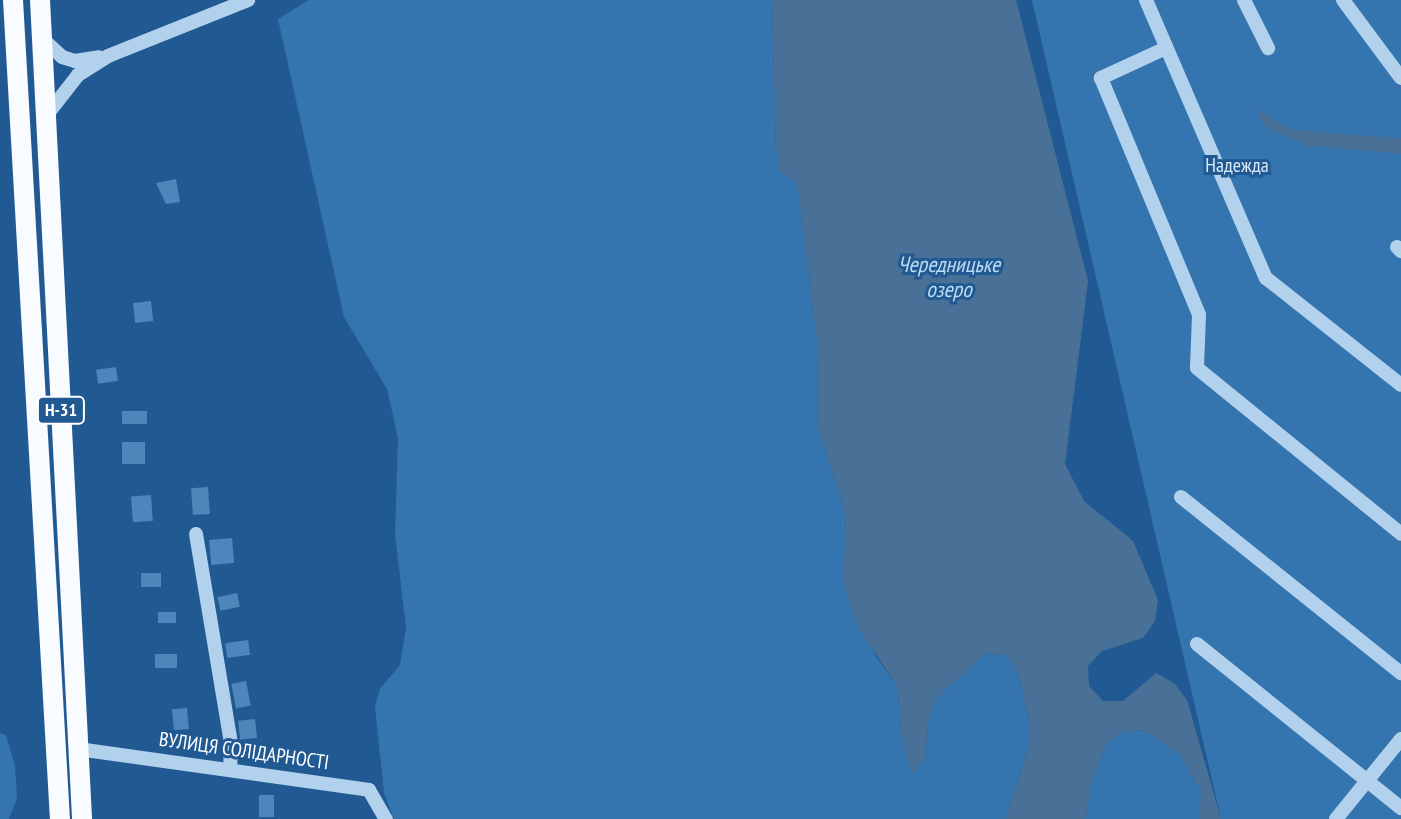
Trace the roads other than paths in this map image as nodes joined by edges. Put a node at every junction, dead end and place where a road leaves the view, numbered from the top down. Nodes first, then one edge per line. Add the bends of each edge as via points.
1 (13, 0) edge
2 (40, 0) edge
3 (50, 0) edge
4 (248, 0) edge
5 (1146, 0) edge
6 (1244, 0) edge
7 (1343, 0) edge
8 (1166, 48) junction
9 (1268, 48) dead end
10 (44, 51) junction
11 (108, 56) junction
12 (1401, 78) edge
13 (46, 116) junction
14 (1401, 385) edge
15 (1181, 497) dead end
16 (196, 534) dead end
17 (1401, 534) edge
18 (1197, 644) dead end
19 (1401, 673) edge
20 (1401, 739) edge
21 (78, 749) junction
22 (230, 769) junction
23 (1367, 782) junction
24 (1401, 808) edge
25 (60, 819) edge
26 (82, 819) edge
27 (386, 819) edge
28 (1336, 819) edge

1 - 25 main road, Н-31
2 - 10 main road, Н-31
3 - 10 main road
4 - 11 street
5 - 8 street
6 - 9 street
7 - 12 street
8 - 14 street via 1266,278
8 - 17 street via 1101,78 1195,302 1197,368
10 - 11 street via 75,61
10 - 13 main road, Н-31
11 - 13 street via 78,75
13 - 21 main road, Н-31
15 - 19 street
16 - 22 street via 231,744
18 - 23 street
20 - 23 street
21 - 22 street, ВУЛИЦЯ СОЛІДАРНОСТІ
21 - 26 main road, Н-31
22 - 27 street, ВУЛИЦЯ СОЛІДАРНОСТІ via 369,790
23 - 24 street
23 - 28 street

